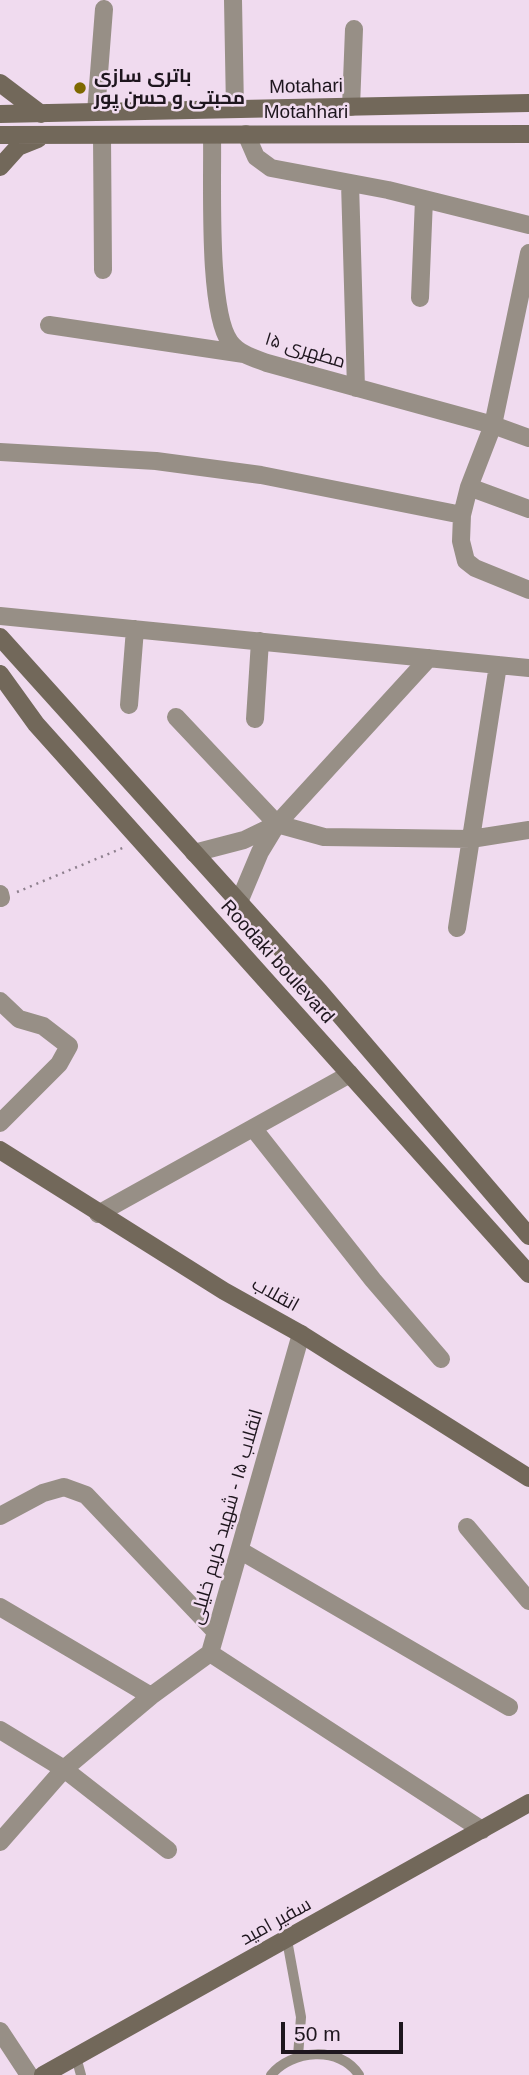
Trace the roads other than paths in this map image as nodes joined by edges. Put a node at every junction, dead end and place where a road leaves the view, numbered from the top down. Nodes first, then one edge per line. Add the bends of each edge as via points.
1 (233, 0) edge
2 (104, 9) dead end
3 (354, 29) dead end
4 (0, 83) edge
5 (529, 103) edge
6 (351, 107) junction
7 (234, 109) junction
8 (50, 113) junction
9 (96, 113) junction
10 (0, 114) edge
11 (246, 134) junction
12 (529, 134) edge
13 (0, 135) edge
14 (212, 135) junction
15 (51, 136) junction
16 (102, 136) junction
17 (0, 167) edge
18 (350, 183) junction
19 (424, 199) junction
20 (529, 225) edge
21 (529, 253) edge
22 (103, 270) dead end
23 (419, 298) dead end
24 (524, 302) edge
25 (49, 325) dead end
26 (244, 354) junction
27 (356, 388) junction
28 (493, 425) junction
29 (529, 438) edge
30 (0, 452) edge
31 (469, 486) junction
32 (529, 509) edge
33 (462, 515) junction
34 (529, 590) edge
35 (0, 616) edge
36 (135, 629) junction
37 (0, 636) edge
38 (260, 640) junction
39 (429, 658) junction
40 (498, 665) junction
41 (529, 668) edge
42 (0, 674) edge
43 (129, 705) dead end
44 (176, 717) dead end
45 (255, 719) dead end
46 (277, 824) junction
47 (529, 830) edge
48 (471, 839) junction
49 (194, 853) junction
50 (239, 902) junction
51 (457, 928) dead end
52 (0, 1001) edge
53 (349, 1074) junction
54 (0, 1123) edge
55 (253, 1128) junction
56 (0, 1150) edge
57 (98, 1214) junction
58 (529, 1236) edge
59 (529, 1274) edge
60 (301, 1334) junction
61 (441, 1359) dead end
62 (529, 1478) edge
63 (0, 1517) edge
64 (467, 1527) dead end
65 (241, 1551) junction
66 (529, 1601) edge
67 (0, 1607) edge
68 (216, 1632) junction
69 (210, 1654) junction
70 (151, 1696) junction
71 (509, 1707) dead end
72 (0, 1730) edge
73 (64, 1769) junction
74 (529, 1803) edge
75 (482, 1830) junction
76 (0, 1842) edge
77 (168, 1850) dead end
78 (287, 1940) junction
79 (0, 2031) edge
80 (298, 2056) junction
81 (76, 2057) junction
82 (29, 2075) edge
83 (43, 2075) edge
84 (81, 2075) edge
85 (271, 2075) edge
86 (359, 2075) edge

1 - 7 street
2 - 9 street
3 - 6 street
4 - 8 main road
5 - 6 main road, Motahari
6 - 7 main road, Motahari
7 - 9 main road, Motahari
8 - 9 main road, Motahari
8 - 10 main road, Motahari
8 - 15 main road
11 - 12 main road, Motahhari
11 - 14 main road, Motahhari
11 - 18 street via 256,157 271,168
13 - 15 main road, Motahhari
14 - 16 main road, Motahhari
14 - 26 street, مطهری ۱۵ via 217,293 223,328
15 - 16 main road, Motahhari
15 - 17 main road via 18,147
16 - 22 street
18 - 19 street
18 - 27 street
19 - 20 street
19 - 23 street
21 - 24 street
24 - 28 street
25 - 26 street
26 - 27 street, مطهری ۱۵
27 - 28 street, مطهری ۱۵
28 - 29 street, مطهری ۱۵
28 - 31 street
30 - 33 street via 156,461 261,475
31 - 32 street
31 - 33 street
33 - 34 street via 466,561
35 - 36 street
36 - 38 street
36 - 43 street
37 - 49 main road, Roodaki boulevard
38 - 39 street
38 - 45 street
39 - 40 street
39 - 46 street
40 - 41 street
40 - 48 street
42 - 53 main road, Roodaki boulevard via 36,724
44 - 46 street
46 - 48 street via 324,837
46 - 49 street via 244,840
46 - 50 street
47 - 48 street
48 - 51 street
49 - 50 main road, Roodaki boulevard
50 - 58 main road, Roodaki boulevard
52 - 54 street via 19,1018 43,1026 69,1046 59,1064
53 - 55 street
53 - 59 main road, Roodaki boulevard
55 - 57 street
55 - 61 street
56 - 57 main road, انقلاب
57 - 60 main road, انقلاب
60 - 62 main road, انقلاب
60 - 65 street, انقلاب ۱۵ - شهید کریم خلیلی
63 - 68 street via 43,1493 64,1488 86,1495
64 - 66 street
65 - 68 street, انقلاب ۱۵ - شهید کریم خلیلی
65 - 71 street
67 - 70 street
68 - 69 street, انقلاب ۱۵ - شهید کریم خلیلی
69 - 70 street, انقلاب ۱۵ - شهید کریم خلیلی
69 - 75 street
70 - 73 street, انقلاب ۱۵ - شهید کریم خلیلی
72 - 73 street
73 - 76 street, انقلاب ۱۵ - شهید کریم خلیلی
73 - 77 street
74 - 75 main road, سفیر امید
75 - 78 main road, سفیر امید
78 - 80 lane via 301,2017
78 - 81 main road, سفیر امید
79 - 82 street
80 - 85 lane
80 - 86 lane via 328,2054 355,2068
81 - 83 main road, سفیر امید
81 - 84 lane

